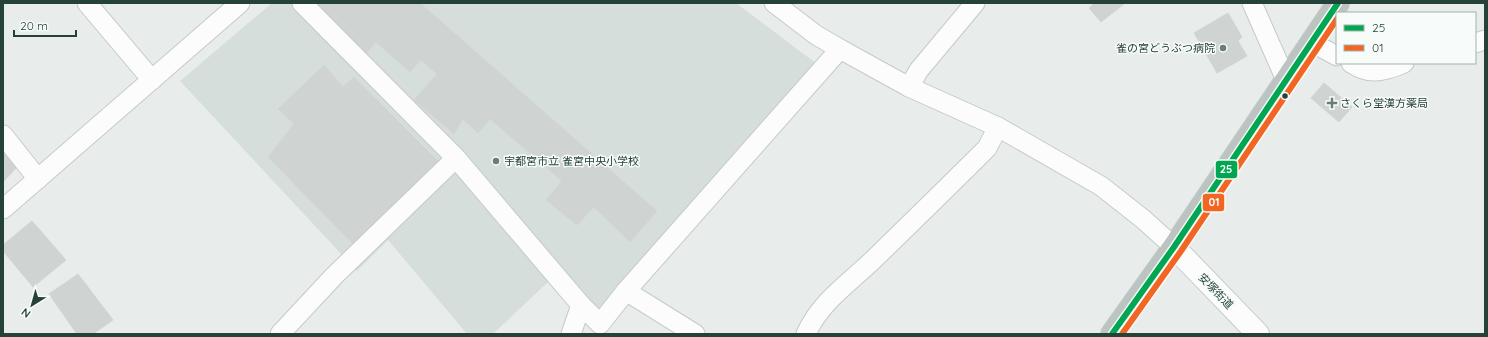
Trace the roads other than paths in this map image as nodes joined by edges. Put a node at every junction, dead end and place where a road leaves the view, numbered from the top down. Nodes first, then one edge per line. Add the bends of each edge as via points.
1 (87, 3) edge
2 (240, 3) edge
3 (302, 3) edge
4 (774, 3) edge
5 (975, 3) edge
6 (1252, 3) edge
7 (1338, 3) edge
8 (1312, 42) junction
9 (840, 49) junction
10 (1336, 55) edge
11 (1353, 64) edge
12 (1402, 64) edge
13 (152, 80) junction
14 (1286, 80) junction
15 (909, 87) junction
16 (998, 127) junction
17 (3, 135) edge
18 (456, 158) junction
19 (38, 179) junction
20 (3, 209) edge
21 (1174, 247) junction
22 (626, 291) junction
23 (580, 305) junction
24 (280, 334) edge
25 (571, 334) edge
26 (695, 334) edge
27 (806, 334) edge
28 (1112, 334) edge
29 (1258, 334) edge

1 - 13 street
2 - 13 street
3 - 18 street
4 - 9 street via 816,35
5 - 15 street via 919,70
6 - 14 street
7 - 8 highway
8 - 10 street
8 - 14 highway
9 - 15 street
9 - 22 street
11 - 12 street via 1364,70
13 - 19 street
14 - 21 highway
15 - 16 street
16 - 21 street via 1101,186
16 - 27 street via 987,148 871,262 829,299 811,322
17 - 19 street
18 - 23 street
18 - 24 street via 334,276
19 - 20 street
21 - 28 highway
21 - 29 main road, 安塚街道
22 - 23 street via 600,324
22 - 26 street
23 - 25 street

